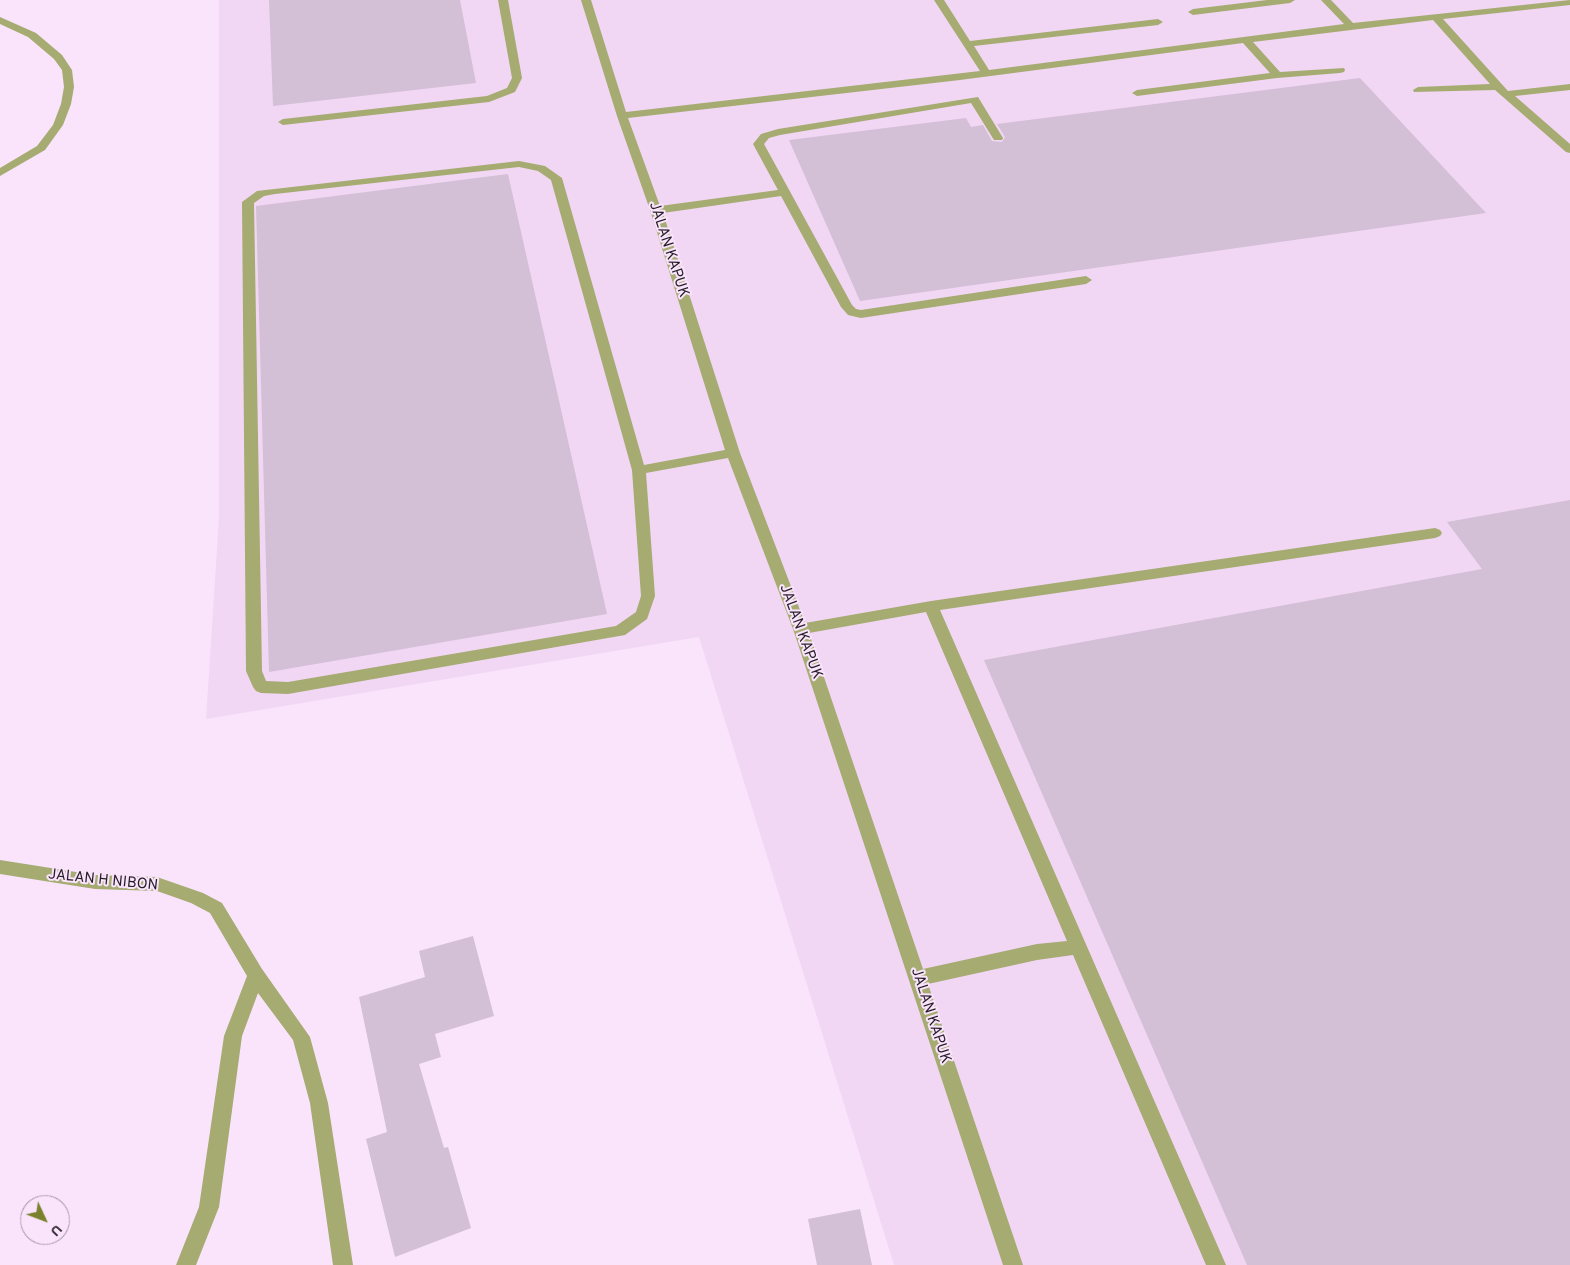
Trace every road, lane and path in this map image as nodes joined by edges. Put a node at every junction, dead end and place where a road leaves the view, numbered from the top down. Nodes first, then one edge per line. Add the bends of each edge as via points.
1 (503, 0) edge
2 (586, 0) edge
3 (940, 0) edge
4 (1290, 0) edge
5 (1326, 0) edge
6 (1570, 2) edge
7 (1193, 12) dead end
8 (1437, 18) junction
9 (0, 20) edge
10 (1158, 22) dead end
11 (1352, 26) junction
12 (1246, 40) junction
13 (967, 44) junction
14 (1340, 70) dead end
15 (986, 73) junction
16 (1277, 75) junction
17 (1570, 87) edge
18 (1418, 90) dead end
19 (1503, 90) junction
20 (1137, 94) dead end
21 (622, 116) junction
22 (282, 122) dead end
23 (998, 138) dead end
24 (1570, 150) edge
25 (0, 173) edge
26 (785, 192) junction
27 (656, 210) junction
28 (1086, 280) dead end
29 (733, 453) junction
30 (639, 470) junction
31 (1435, 533) dead end
32 (931, 606) junction
33 (800, 629) junction
34 (0, 867) edge
35 (1077, 947) junction
36 (256, 975) junction
37 (918, 978) junction
38 (186, 1265) edge
39 (343, 1265) edge
40 (1013, 1265) edge
41 (1216, 1265) edge

1 - 22 street via 517,78 511,90 489,99
2 - 21 street, JALAN KAPUK
3 - 13 street
4 - 7 street
5 - 11 street
6 - 8 street
8 - 11 street
8 - 19 street
9 - 25 street via 32,34 58,57 67,70 69,87 58,126 41,148
10 - 13 street
11 - 12 street
12 - 15 street
12 - 16 street
13 - 15 street
14 - 16 street
15 - 21 street
16 - 20 street
17 - 19 street
18 - 19 street
19 - 24 street
21 - 27 street, JALAN KAPUK
23 - 26 street via 974,99 778,132 765,136 758,144
26 - 27 street
26 - 28 street via 852,312 861,314
27 - 29 street, JALAN KAPUK
29 - 30 street
29 - 33 street, JALAN KAPUK
30 - 30 street via 556,178 541,168 519,164 261,192 248,202 254,671 261,687 288,688 620,631 642,615 648,596
31 - 32 street
32 - 33 street
32 - 35 street
33 - 37 street, JALAN KAPUK
34 - 36 street, JALAN H NIBON via 95,882 157,884 197,898 216,908
35 - 37 street via 1036,952
35 - 41 street
36 - 38 street via 233,1036 209,1208
36 - 39 street, JALAN H NIBON via 301,1037 319,1104
37 - 40 street, JALAN KAPUK

